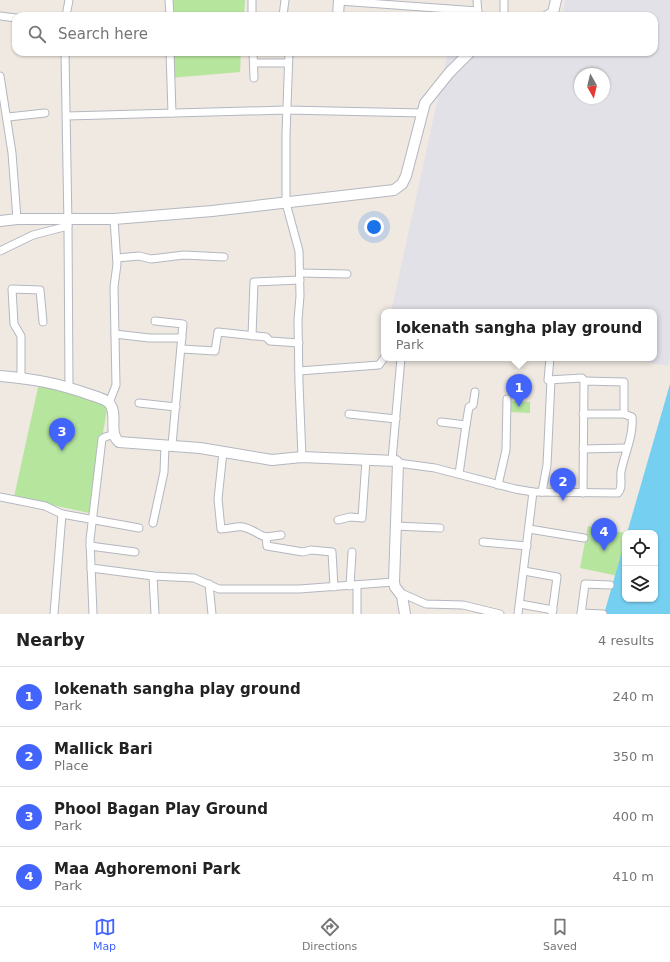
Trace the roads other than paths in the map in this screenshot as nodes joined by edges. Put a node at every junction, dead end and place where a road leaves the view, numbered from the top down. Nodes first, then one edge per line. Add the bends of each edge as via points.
1 (70, 0) edge
2 (169, 0) edge
3 (252, 0) edge
4 (285, 0) edge
5 (339, 0) edge
6 (477, 0) edge
7 (504, 0) edge
8 (556, 0) edge
9 (418, 4) edge
10 (67, 12) edge
11 (170, 12) edge
12 (252, 12) edge
13 (284, 12) edge
14 (338, 12) edge
15 (466, 12) edge
16 (478, 12) edge
17 (504, 12) edge
18 (554, 12) edge
19 (0, 16) edge
20 (12, 18) edge
21 (65, 56) edge
22 (170, 56) edge
23 (253, 56) edge
24 (289, 56) edge
25 (466, 56) edge
26 (254, 63) junction
27 (288, 63) junction
28 (0, 76) edge
29 (254, 78) dead end
30 (3, 106) edge
31 (286, 110) junction
32 (45, 113) dead end
33 (172, 113) junction
34 (423, 113) junction
35 (67, 116) junction
36 (8, 117) junction
37 (286, 203) junction
38 (17, 219) junction
39 (114, 219) junction
40 (0, 221) edge
41 (68, 223) junction
42 (0, 251) edge
43 (224, 257) dead end
44 (117, 258) junction
45 (348, 274) dead end
46 (300, 277) junction
47 (156, 321) dead end
48 (43, 322) dead end
49 (115, 334) junction
50 (252, 336) junction
51 (182, 338) junction
52 (298, 343) junction
53 (182, 349) junction
54 (382, 361) edge
55 (401, 361) edge
56 (550, 361) edge
57 (299, 371) junction
58 (0, 376) edge
59 (21, 377) junction
60 (551, 380) junction
61 (584, 382) junction
62 (69, 387) junction
63 (475, 392) dead end
64 (507, 399) dead end
65 (109, 403) junction
66 (139, 403) dead end
67 (176, 408) junction
68 (349, 414) dead end
69 (583, 414) junction
70 (624, 414) junction
71 (396, 420) junction
72 (440, 422) dead end
73 (466, 425) junction
74 (115, 434) junction
75 (168, 445) junction
76 (627, 448) junction
77 (584, 449) junction
78 (222, 452) junction
79 (302, 457) junction
80 (366, 460) junction
81 (395, 461) junction
82 (459, 474) junction
83 (498, 485) junction
84 (533, 492) junction
85 (542, 492) junction
86 (583, 493) junction
87 (0, 497) edge
88 (62, 514) junction
89 (92, 518) junction
90 (338, 520) dead end
91 (154, 523) dead end
92 (395, 526) junction
93 (139, 528) dead end
94 (440, 528) dead end
95 (529, 529) junction
96 (281, 535) dead end
97 (266, 537) junction
98 (584, 538) dead end
99 (483, 542) dead end
100 (90, 546) junction
101 (527, 546) junction
102 (135, 552) dead end
103 (352, 552) dead end
104 (91, 568) junction
105 (524, 571) junction
106 (153, 576) junction
107 (394, 582) junction
108 (209, 584) junction
109 (354, 585) junction
110 (610, 585) dead end
111 (334, 587) junction
112 (401, 593) junction
113 (520, 604) junction
114 (552, 612) edge
115 (54, 614) edge
116 (94, 614) edge
117 (155, 614) edge
118 (212, 614) edge
119 (357, 614) edge
120 (405, 614) edge
121 (500, 614) edge
122 (518, 614) edge
123 (581, 614) edge
124 (604, 614) edge

1 - 10 street
2 - 11 street
3 - 12 street
4 - 13 street
5 - 9 street
5 - 14 street
6 - 16 street
7 - 17 street
8 - 18 street
9 - 15 street
19 - 20 street
21 - 35 street
22 - 33 street
23 - 26 street
24 - 27 street
25 - 34 street via 427,100
26 - 27 street
26 - 29 street
27 - 31 street
28 - 30 street
30 - 36 street
31 - 33 street
31 - 34 street
31 - 37 street
32 - 36 street
33 - 35 street
34 - 37 street via 406,176 402,184 394,190
35 - 41 street
36 - 38 street
37 - 39 street
37 - 46 street via 299,251
38 - 40 street
38 - 41 street
39 - 41 street
39 - 44 street
41 - 42 street
41 - 62 street
43 - 44 street via 184,255 151,259 139,256
44 - 49 street via 114,286
45 - 46 street
46 - 50 street via 254,282
46 - 52 street
47 - 51 street via 182,323
48 - 59 street via 40,290 12,289 14,324 21,336
49 - 51 street
49 - 65 street via 116,385
50 - 52 street via 266,337 270,341
50 - 53 street via 217,332 215,351
51 - 53 street
52 - 57 street
53 - 67 street
54 - 57 street via 380,365
55 - 71 street
56 - 60 street via 547,378
57 - 79 street
58 - 59 street
59 - 62 street
60 - 61 street via 582,378
60 - 85 street via 547,465
61 - 69 street
61 - 70 street via 624,382
62 - 65 street
63 - 73 street
64 - 83 street via 506,450
65 - 74 street via 114,414
66 - 67 street
67 - 75 street
68 - 71 street
69 - 70 street
69 - 77 street
70 - 76 street via 630,415 633,419
71 - 81 street
72 - 73 street
73 - 82 street
74 - 75 street via 119,442
74 - 89 street via 102,439
75 - 78 street
75 - 91 street
76 - 77 street
76 - 86 street via 619,492
77 - 86 street
78 - 79 street via 272,460
78 - 97 street via 218,499 220,528 245,528
79 - 80 street
80 - 81 street
80 - 90 street via 362,518
81 - 82 street
81 - 92 street
82 - 83 street
83 - 84 street
84 - 85 street
84 - 95 street
85 - 86 street
87 - 88 street via 45,506
88 - 89 street
88 - 115 street
89 - 93 street
89 - 100 street
92 - 94 street
92 - 107 street
95 - 98 street
95 - 101 street
96 - 97 street
97 - 111 street via 267,546 303,552 332,552
99 - 101 street
100 - 102 street
100 - 104 street
101 - 105 street
103 - 109 street
104 - 106 street
104 - 116 street
105 - 113 street
105 - 114 street via 557,577
106 - 108 street via 194,578
106 - 117 street
107 - 109 street
107 - 112 street
108 - 111 street via 219,590
108 - 118 street
109 - 111 street
109 - 119 street
110 - 123 street via 585,584
112 - 120 street
112 - 121 street via 426,604 463,605
113 - 114 street
113 - 122 street
123 - 124 street

